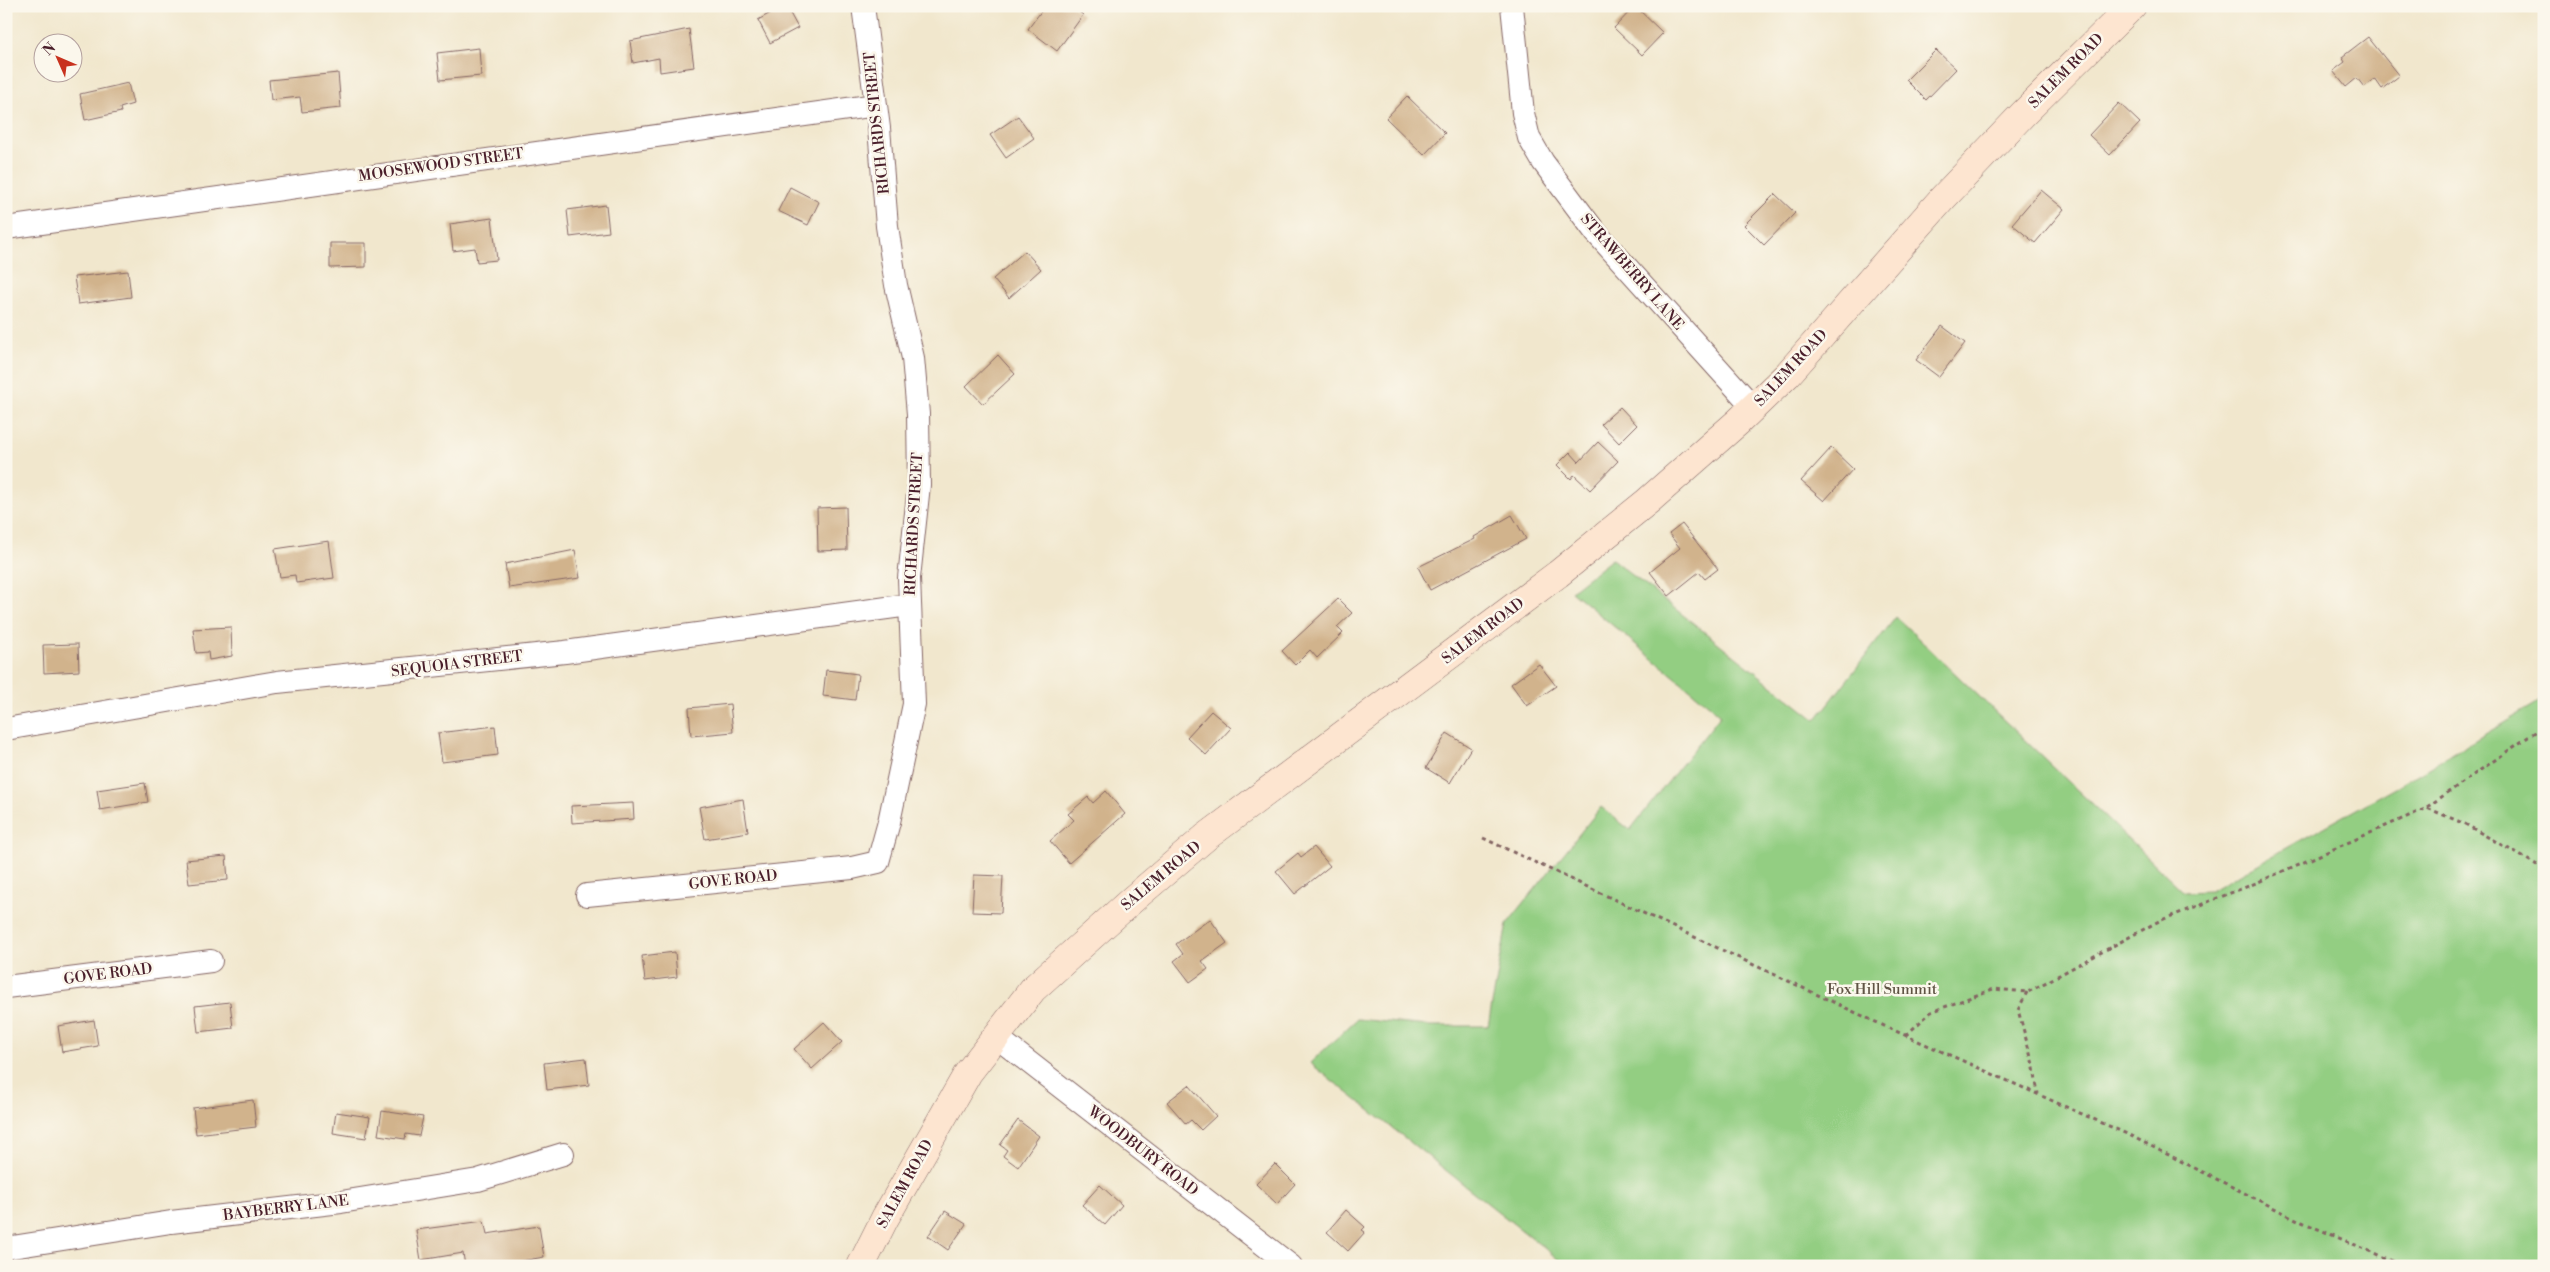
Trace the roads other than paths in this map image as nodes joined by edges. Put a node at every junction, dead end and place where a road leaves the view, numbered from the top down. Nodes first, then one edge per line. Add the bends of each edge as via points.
1 (863, 6) edge
2 (1512, 6) edge
3 (2132, 6) edge
4 (876, 105) junction
5 (6, 228) edge
6 (1754, 408) junction
7 (909, 605) junction
8 (6, 729) edge
9 (878, 862) joint
10 (587, 895) dead end
11 (210, 961) dead end
12 (6, 988) edge
13 (995, 1036) junction
14 (563, 1154) dead end
15 (6, 1248) edge
16 (868, 1263) edge
17 (1291, 1266) edge

1 - 4 street, RICHARDS STREET
2 - 6 street, STRAWBERRY LANE via 1523,112 1529,138 1543,162 1596,234
3 - 6 main road, SALEM ROAD via 1949,192 1787,376
4 - 5 street, MOOSEWOOD STREET
4 - 7 street, RICHARDS STREET via 887,226 896,285 913,358 918,414 919,485
6 - 13 main road, SALEM ROAD via 1558,574 1206,837 1033,989
7 - 8 street, SEQUOIA STREET via 565,652 277,682
7 - 9 street, RICHARDS STREET via 914,704
9 - 10 street, GOVE ROAD via 852,868
11 - 12 street, GOVE ROAD
13 - 16 main road, SALEM ROAD via 968,1073 885,1218
13 - 17 street, WOODBURY ROAD
14 - 15 street, BAYBERRY LANE via 478,1180

